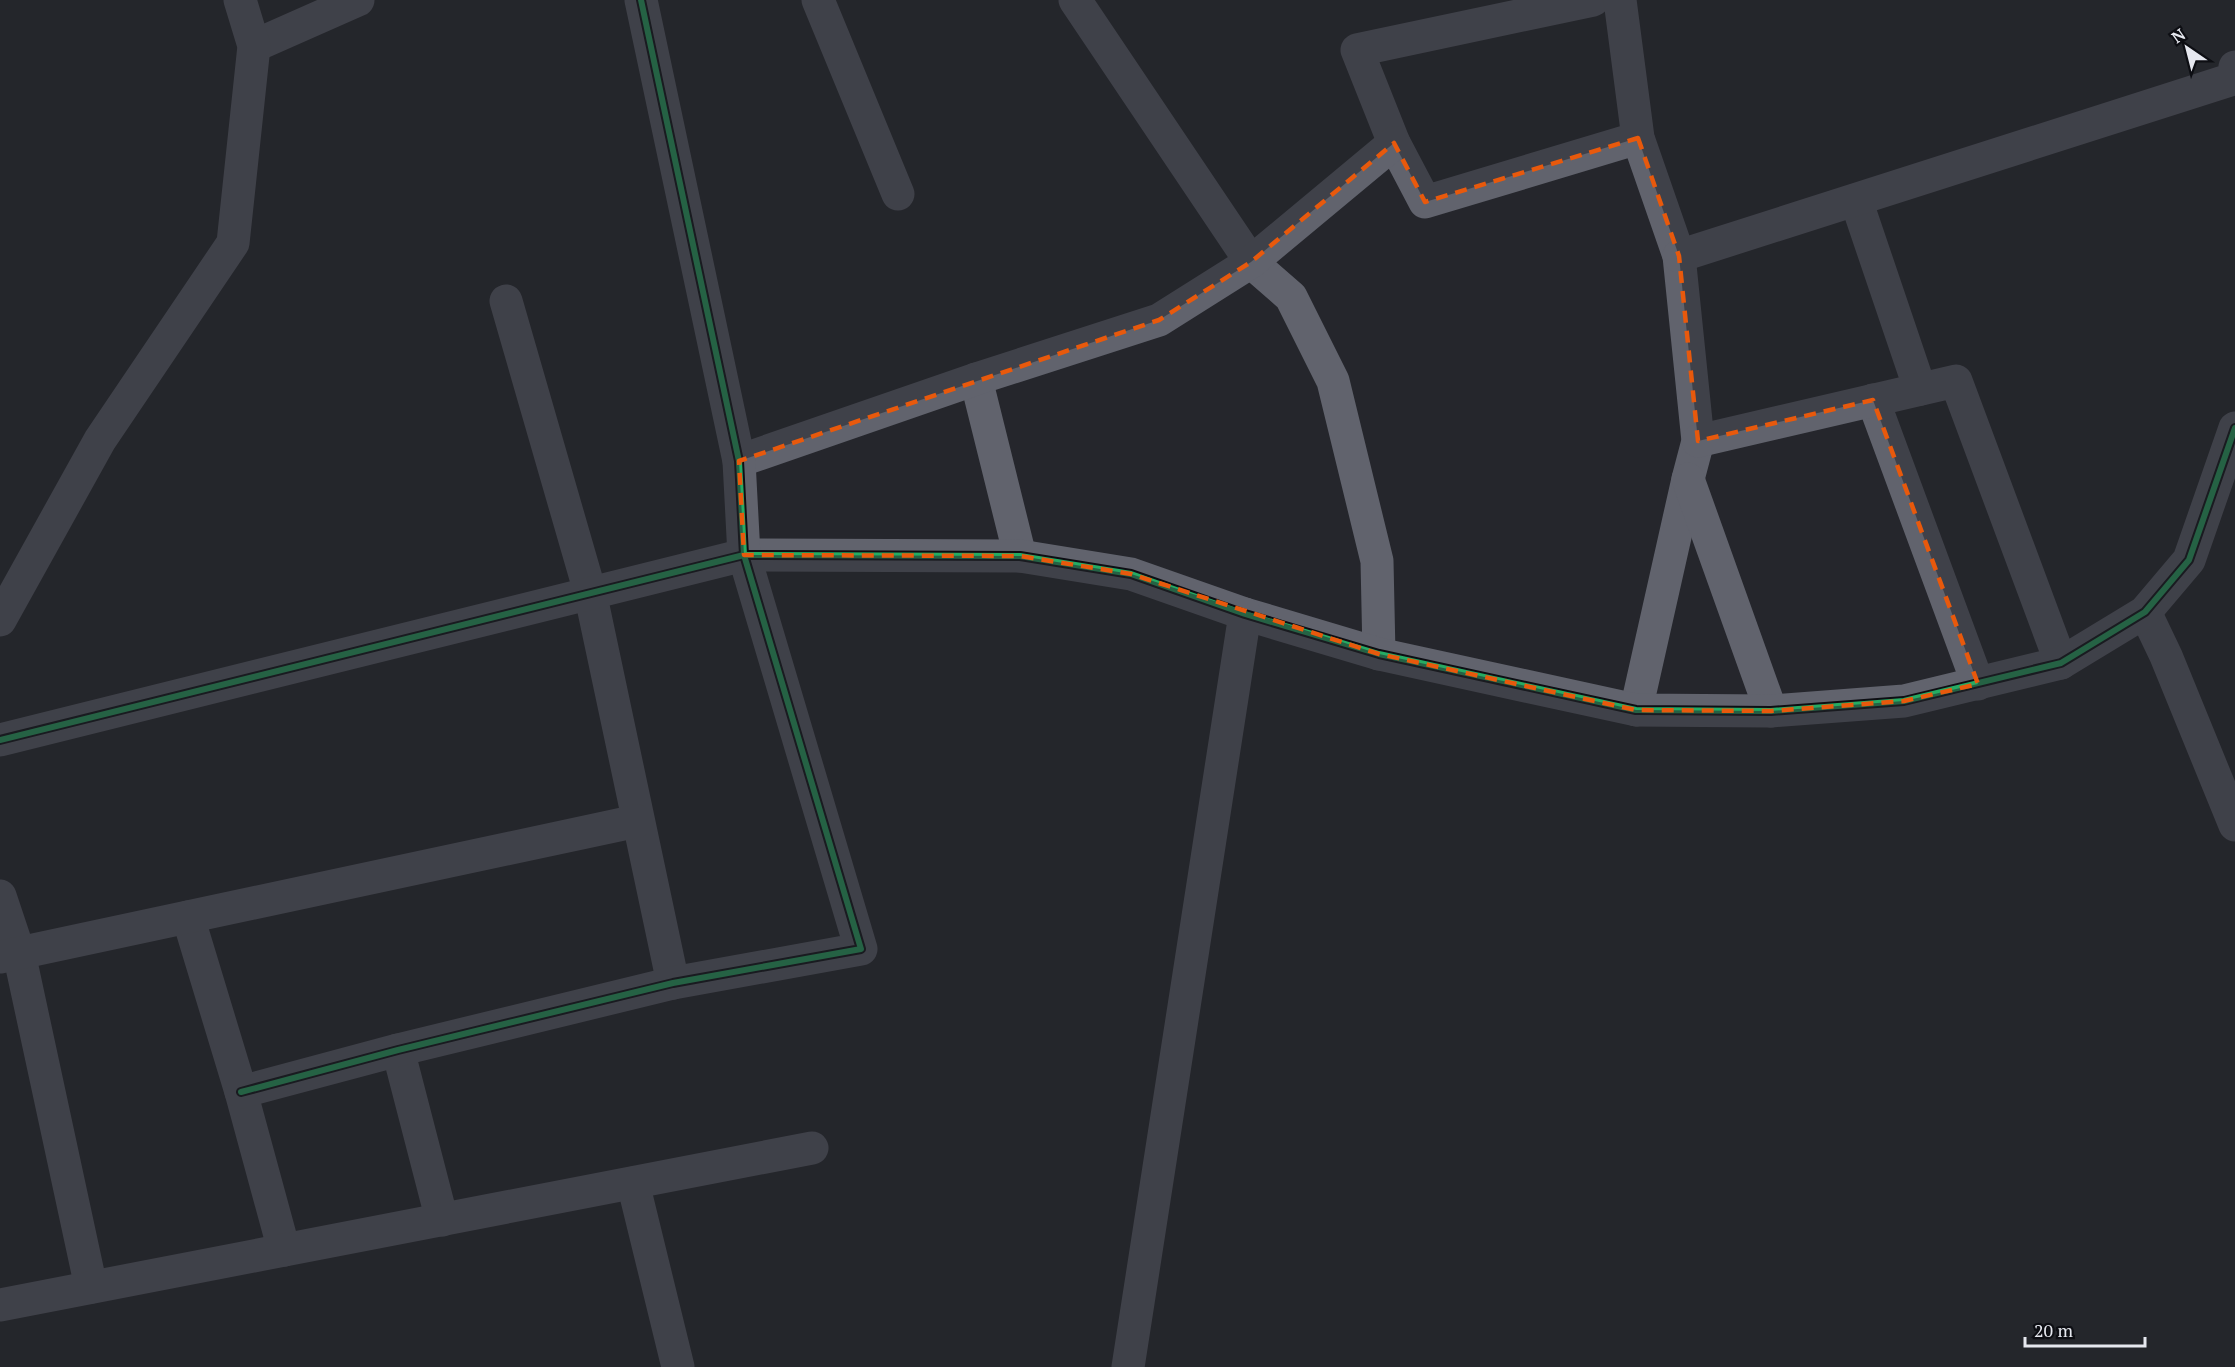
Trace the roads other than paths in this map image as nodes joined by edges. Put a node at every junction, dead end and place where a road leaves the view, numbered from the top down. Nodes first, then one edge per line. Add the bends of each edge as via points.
1 (240, 0) edge
2 (358, 0) edge
3 (641, 0) edge
4 (818, 0) edge
5 (1075, 0) edge
6 (1593, 0) edge
7 (1620, 0) edge
8 (254, 46) junction
9 (2235, 67) edge
10 (1638, 138) junction
11 (1394, 143) junction
12 (898, 194) dead end
13 (1856, 200) junction
14 (1679, 256) junction
15 (1251, 262) junction
16 (506, 301) dead end
17 (975, 379) junction
18 (1920, 389) junction
19 (1873, 400) junction
20 (2235, 428) edge
21 (1698, 441) junction
22 (738, 461) junction
23 (1688, 479) junction
24 (744, 555) junction
25 (1020, 555) junction
26 (590, 592) junction
27 (2145, 612) junction
28 (1245, 614) junction
29 (0, 620) edge
30 (1379, 654) junction
31 (2061, 663) junction
32 (1978, 684) junction
33 (1636, 710) junction
34 (1771, 711) junction
35 (0, 740) edge
36 (638, 821) junction
37 (2235, 825) edge
38 (0, 896) edge
39 (188, 917) junction
40 (9, 955) edge
41 (673, 983) junction
42 (398, 1050) junction
43 (241, 1092) junction
44 (812, 1148) dead end
45 (633, 1183) junction
46 (442, 1220) junction
47 (284, 1250) junction
48 (91, 1287) junction
49 (0, 1305) edge
50 (678, 1367) edge
51 (1128, 1367) edge

1 - 8 street
2 - 8 street
3 - 22 street
4 - 12 street
5 - 15 street
6 - 11 street via 1357,50
7 - 10 street
8 - 29 street via 233,243 100,440
9 - 13 street via 2233,80
10 - 11 street via 1425,202
10 - 14 street
11 - 15 street
13 - 14 street
13 - 18 street
14 - 21 street
15 - 17 street via 1160,320
15 - 30 street via 1291,297 1333,381 1377,561
16 - 26 street
17 - 22 street
17 - 25 street
18 - 19 street
18 - 31 street via 1956,381
19 - 21 street
19 - 32 street
20 - 27 street via 2189,560
21 - 23 street
22 - 24 street
23 - 33 street
23 - 34 street
24 - 25 street
24 - 26 street
24 - 41 street via 861,949
25 - 28 street via 1131,574
26 - 35 street
26 - 36 street
27 - 31 street
27 - 37 street
28 - 30 street
28 - 51 street
30 - 33 street
31 - 32 street
32 - 34 street via 1904,701
33 - 34 street
36 - 39 street
36 - 41 street
38 - 40 street
39 - 40 street
39 - 43 street
40 - 48 street
41 - 42 street
42 - 43 street
42 - 46 street
43 - 47 street
44 - 45 street
45 - 46 street
45 - 50 street
46 - 47 street
47 - 48 street
48 - 49 street

